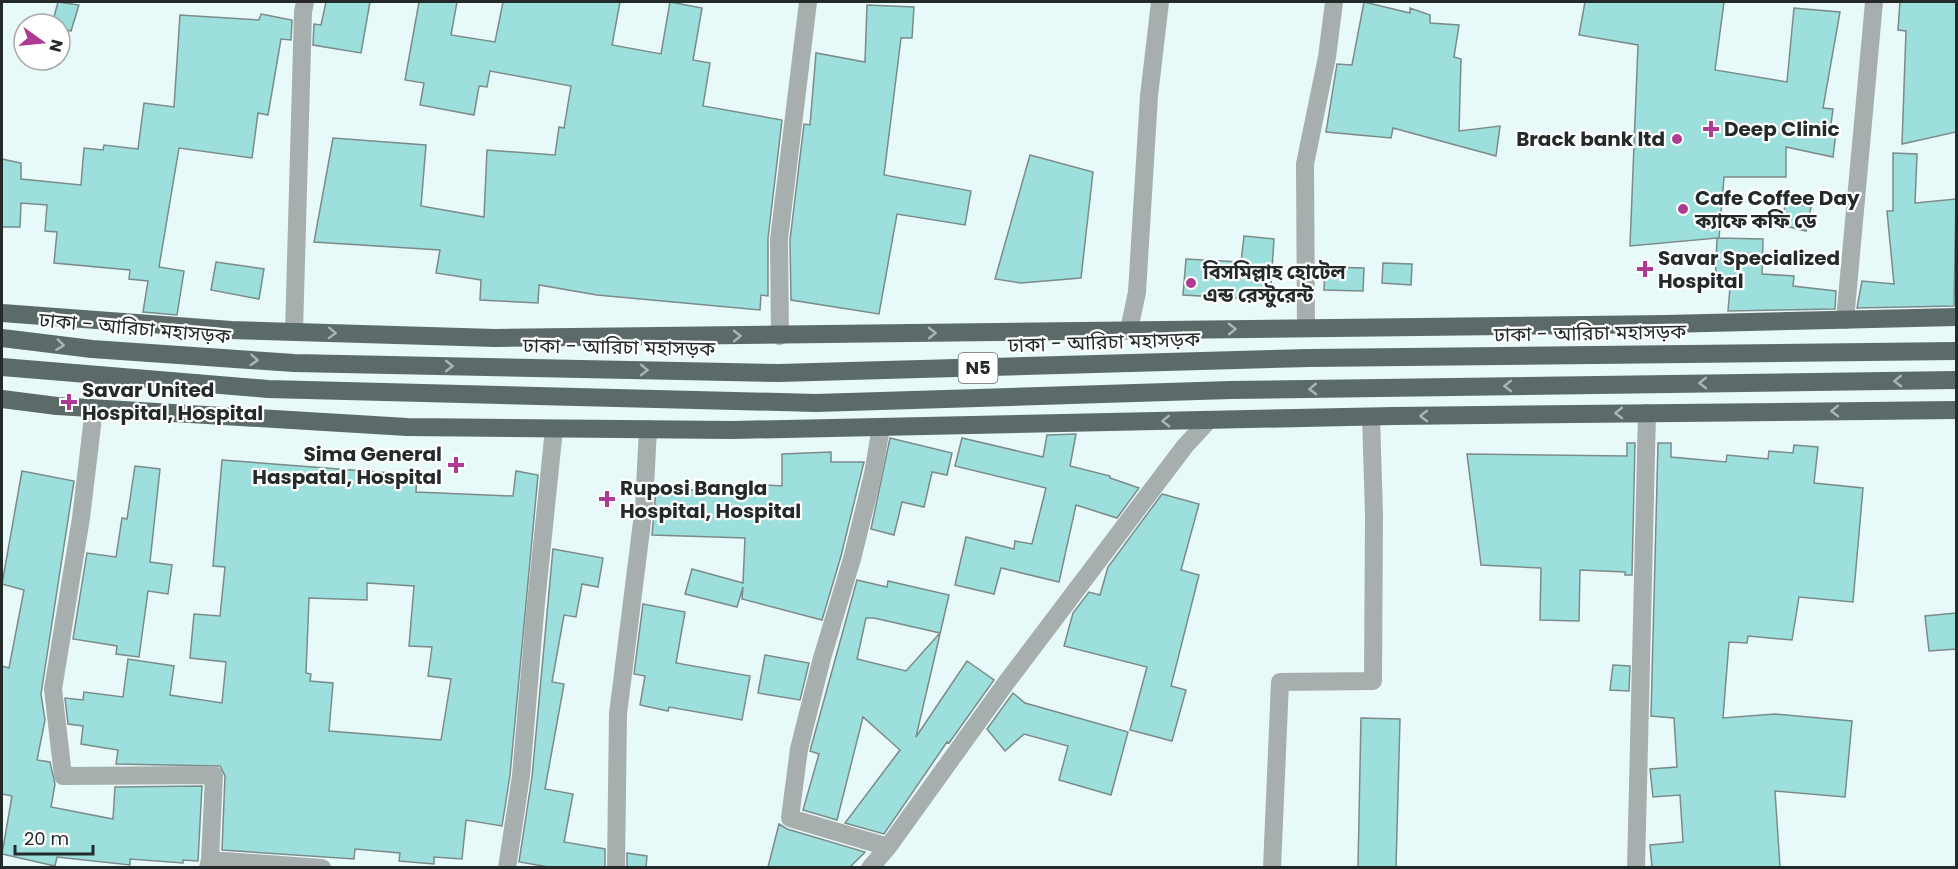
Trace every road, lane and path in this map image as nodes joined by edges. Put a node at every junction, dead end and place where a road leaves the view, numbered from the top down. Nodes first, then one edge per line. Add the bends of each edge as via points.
1 (305, 2) edge
2 (808, 2) edge
3 (1160, 2) edge
4 (1334, 2) edge
5 (1875, 2) edge
6 (2, 313) edge
7 (1956, 317) edge
8 (1845, 320) junction
9 (1306, 328) junction
10 (1129, 330) junction
11 (294, 332) junction
12 (780, 336) junction
13 (2, 338) edge
14 (1956, 351) edge
15 (2, 367) edge
16 (1956, 380) edge
17 (2, 399) edge
18 (94, 409) junction
19 (1956, 410) edge
20 (1647, 413) junction
21 (1371, 417) junction
22 (1209, 420) junction
23 (881, 427) junction
24 (554, 429) junction
25 (648, 429) junction
26 (888, 847) junction
27 (209, 864) edge
28 (322, 867) edge
29 (507, 867) edge
30 (616, 867) edge
31 (870, 867) edge
32 (1272, 867) edge
33 (1636, 867) edge

1 - 11 street
2 - 12 street via 778,239
3 - 10 street via 1149,96 1137,292
4 - 9 street via 1305,164
5 - 8 street
6 - 11 highway
7 - 8 highway
8 - 9 highway
10 -> 9 highway
12 -> 10 highway
11 -> 12 highway via 495,338
13 -> 14 highway, ঢাকা - আরিচা মহাসড়ক / N5 via 92,349 294,363 779,373 1309,358
16 -> 15 highway, N5 via 1230,390 816,403 268,389
17 - 18 highway
18 - 24 highway via 407,427
18 - 27 street via 53,689 63,776 214,775
19 -> 20 highway
20 -> 21 highway
20 - 33 street
21 - 22 highway
21 - 32 street via 1373,681 1280,682
22 -> 23 highway
22 - 26 street via 1185,446 1006,683
23 - 25 highway
23 - 26 street via 852,559 799,749 790,818
24 - 25 highway
24 - 29 street via 534,613 522,776
25 - 30 street via 644,506 618,714
26 - 31 street
27 - 28 street

